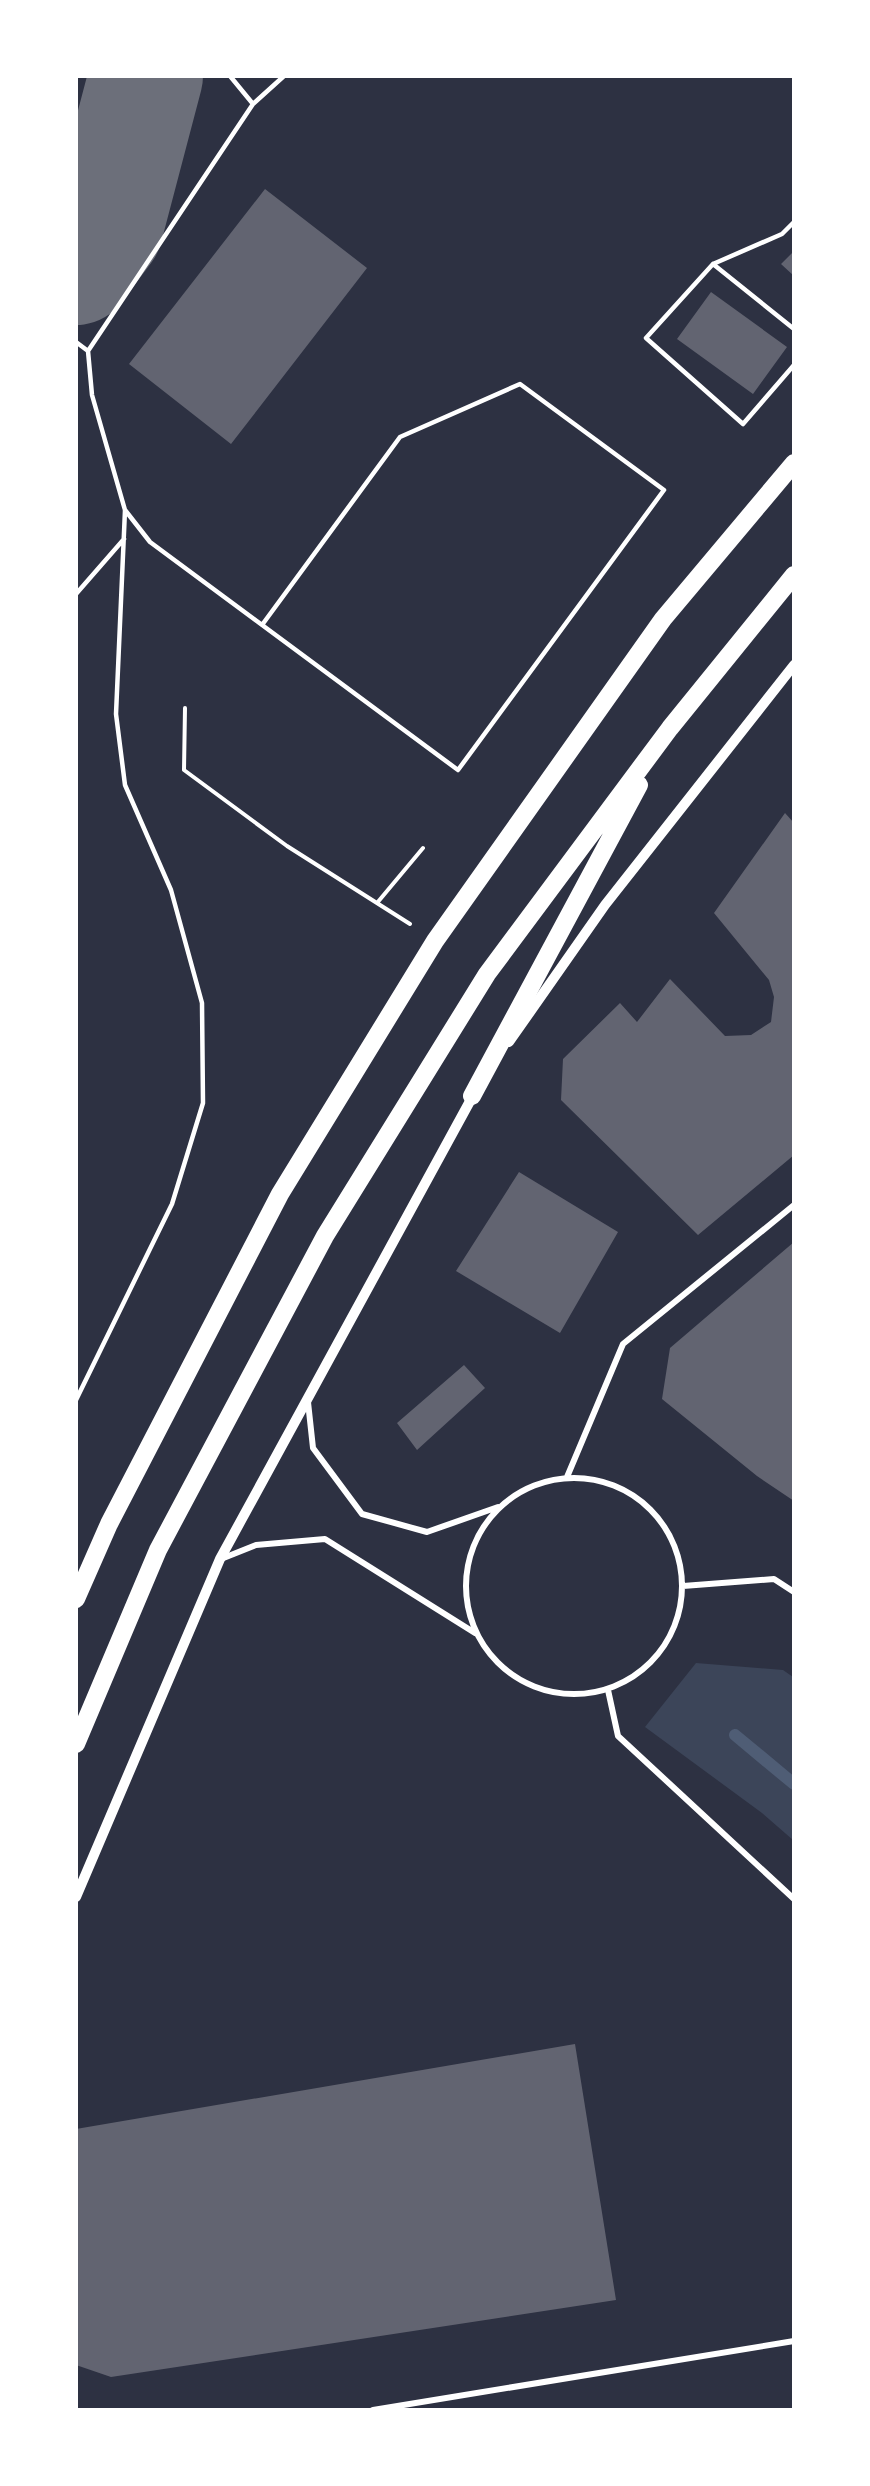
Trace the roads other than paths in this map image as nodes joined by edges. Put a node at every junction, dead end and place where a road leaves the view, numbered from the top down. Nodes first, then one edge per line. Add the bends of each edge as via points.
1 (230, 76) edge
2 (284, 76) edge
3 (253, 104) junction
4 (794, 222) edge
5 (714, 264) junction
6 (794, 329) edge
7 (76, 342) edge
8 (88, 351) junction
9 (794, 365) edge
10 (794, 463) edge
11 (125, 510) junction
12 (124, 539) junction
13 (794, 575) edge
14 (76, 594) edge
15 (262, 625) junction
16 (794, 665) edge
17 (670, 728) junction
18 (472, 1096) junction
19 (794, 1205) edge
20 (307, 1399) junction
21 (76, 1400) edge
22 (567, 1478) junction
23 (499, 1507) junction
24 (220, 1559) junction
25 (683, 1586) junction
26 (794, 1592) edge
27 (76, 1599) edge
28 (475, 1633) junction
29 (608, 1690) junction
30 (76, 1744) edge
31 (76, 1898) edge
32 (794, 1899) edge
33 (794, 2341) edge
34 (373, 2409) edge

1 - 3 lane
2 - 3 lane
3 - 8 lane
4 - 5 lane via 782,234
5 - 6 lane
5 - 9 lane via 646,338 743,423
7 - 8 lane
8 - 11 lane via 92,395
10 - 27 highway via 663,619 435,941 280,1194 109,1524
11 - 12 lane
11 - 15 lane via 150,542
12 - 14 lane
12 - 21 lane via 116,714 125,785 171,890 202,1003 203,1103 172,1204
13 - 17 highway
15 - 15 lane via 458,770 664,490 520,384 400,437
16 - 18 street via 605,905
17 - 18 highway
17 - 30 highway via 487,974 326,1236 158,1550
18 - 20 street
19 - 22 street via 623,1344
20 - 23 street via 313,1449 362,1514 428,1532
20 - 24 street
22 - 23 street via 531,1486
22 - 25 street via 592,1479 627,1492 657,1515 676,1548
23 - 28 street via 477,1537 466,1573 465,1596
24 - 28 street via 256,1545 325,1539
24 - 31 street
25 - 26 street via 774,1579
25 - 29 street via 677,1623 666,1644 642,1672
28 - 29 street via 497,1664 529,1686 565,1695
29 - 32 street via 618,1736
33 - 34 street

